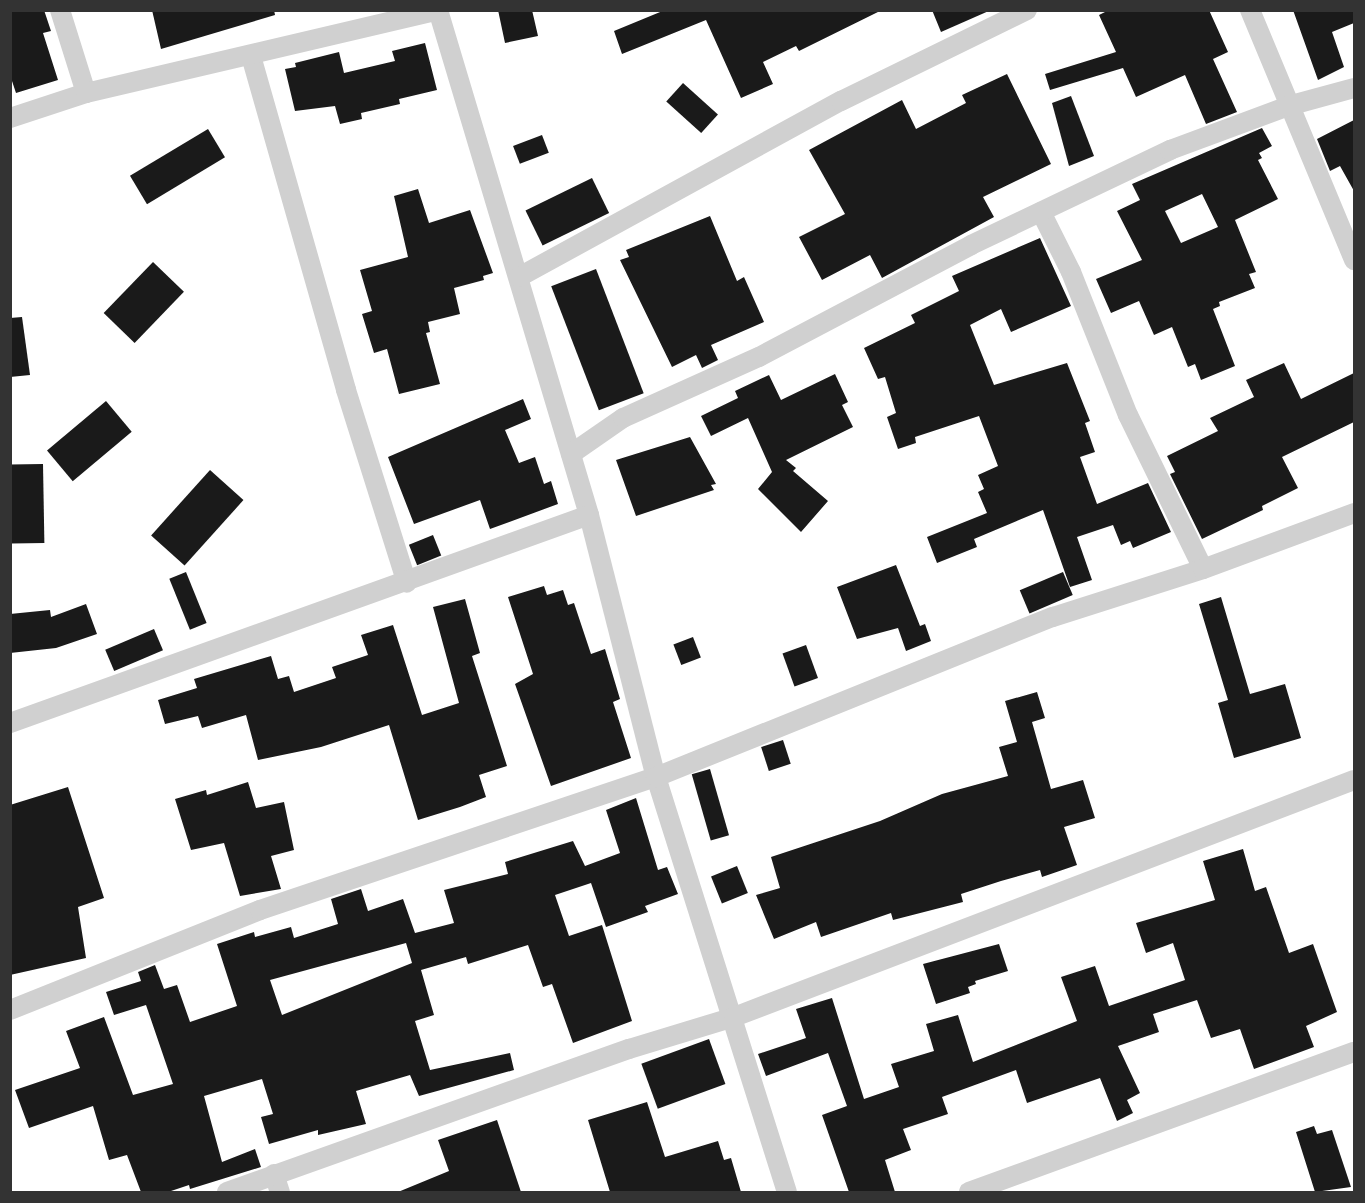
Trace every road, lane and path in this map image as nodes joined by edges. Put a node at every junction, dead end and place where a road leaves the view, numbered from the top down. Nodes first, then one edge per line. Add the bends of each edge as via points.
1 (60, 10) edge
2 (1027, 10) edge
3 (1250, 10) edge
4 (438, 11) edge
5 (251, 56) junction
6 (1354, 88) edge
7 (86, 93) junction
8 (1288, 106) junction
9 (10, 118) edge
10 (1041, 212) junction
11 (1354, 260) edge
12 (519, 277) junction
13 (571, 454) junction
14 (1354, 513) edge
15 (589, 515) junction
16 (1203, 569) junction
17 (407, 583) junction
18 (10, 723) edge
19 (656, 777) junction
20 (1354, 780) edge
21 (10, 1010) edge
22 (734, 1017) junction
23 (1354, 1052) edge
24 (274, 1173) junction
25 (227, 1192) edge
26 (280, 1192) edge
27 (787, 1192) edge
28 (969, 1192) edge

1 - 7 street
2 - 12 street via 841,101
3 - 8 street
4 - 5 street
4 - 12 street
5 - 7 street
5 - 17 street via 346,390
6 - 8 street
7 - 9 street
8 - 10 street via 1170,150
8 - 11 street
10 - 13 street via 759,357 623,418
10 - 16 street via 1071,272 1128,415
12 - 13 street
13 - 15 street
14 - 16 street
15 - 17 street
15 - 19 street
16 - 19 street via 1053,617
17 - 18 street
19 - 21 street via 260,910
19 - 22 street
20 - 22 street
22 - 24 street via 629,1049
22 - 27 street
23 - 28 street
24 - 25 street
24 - 26 street

